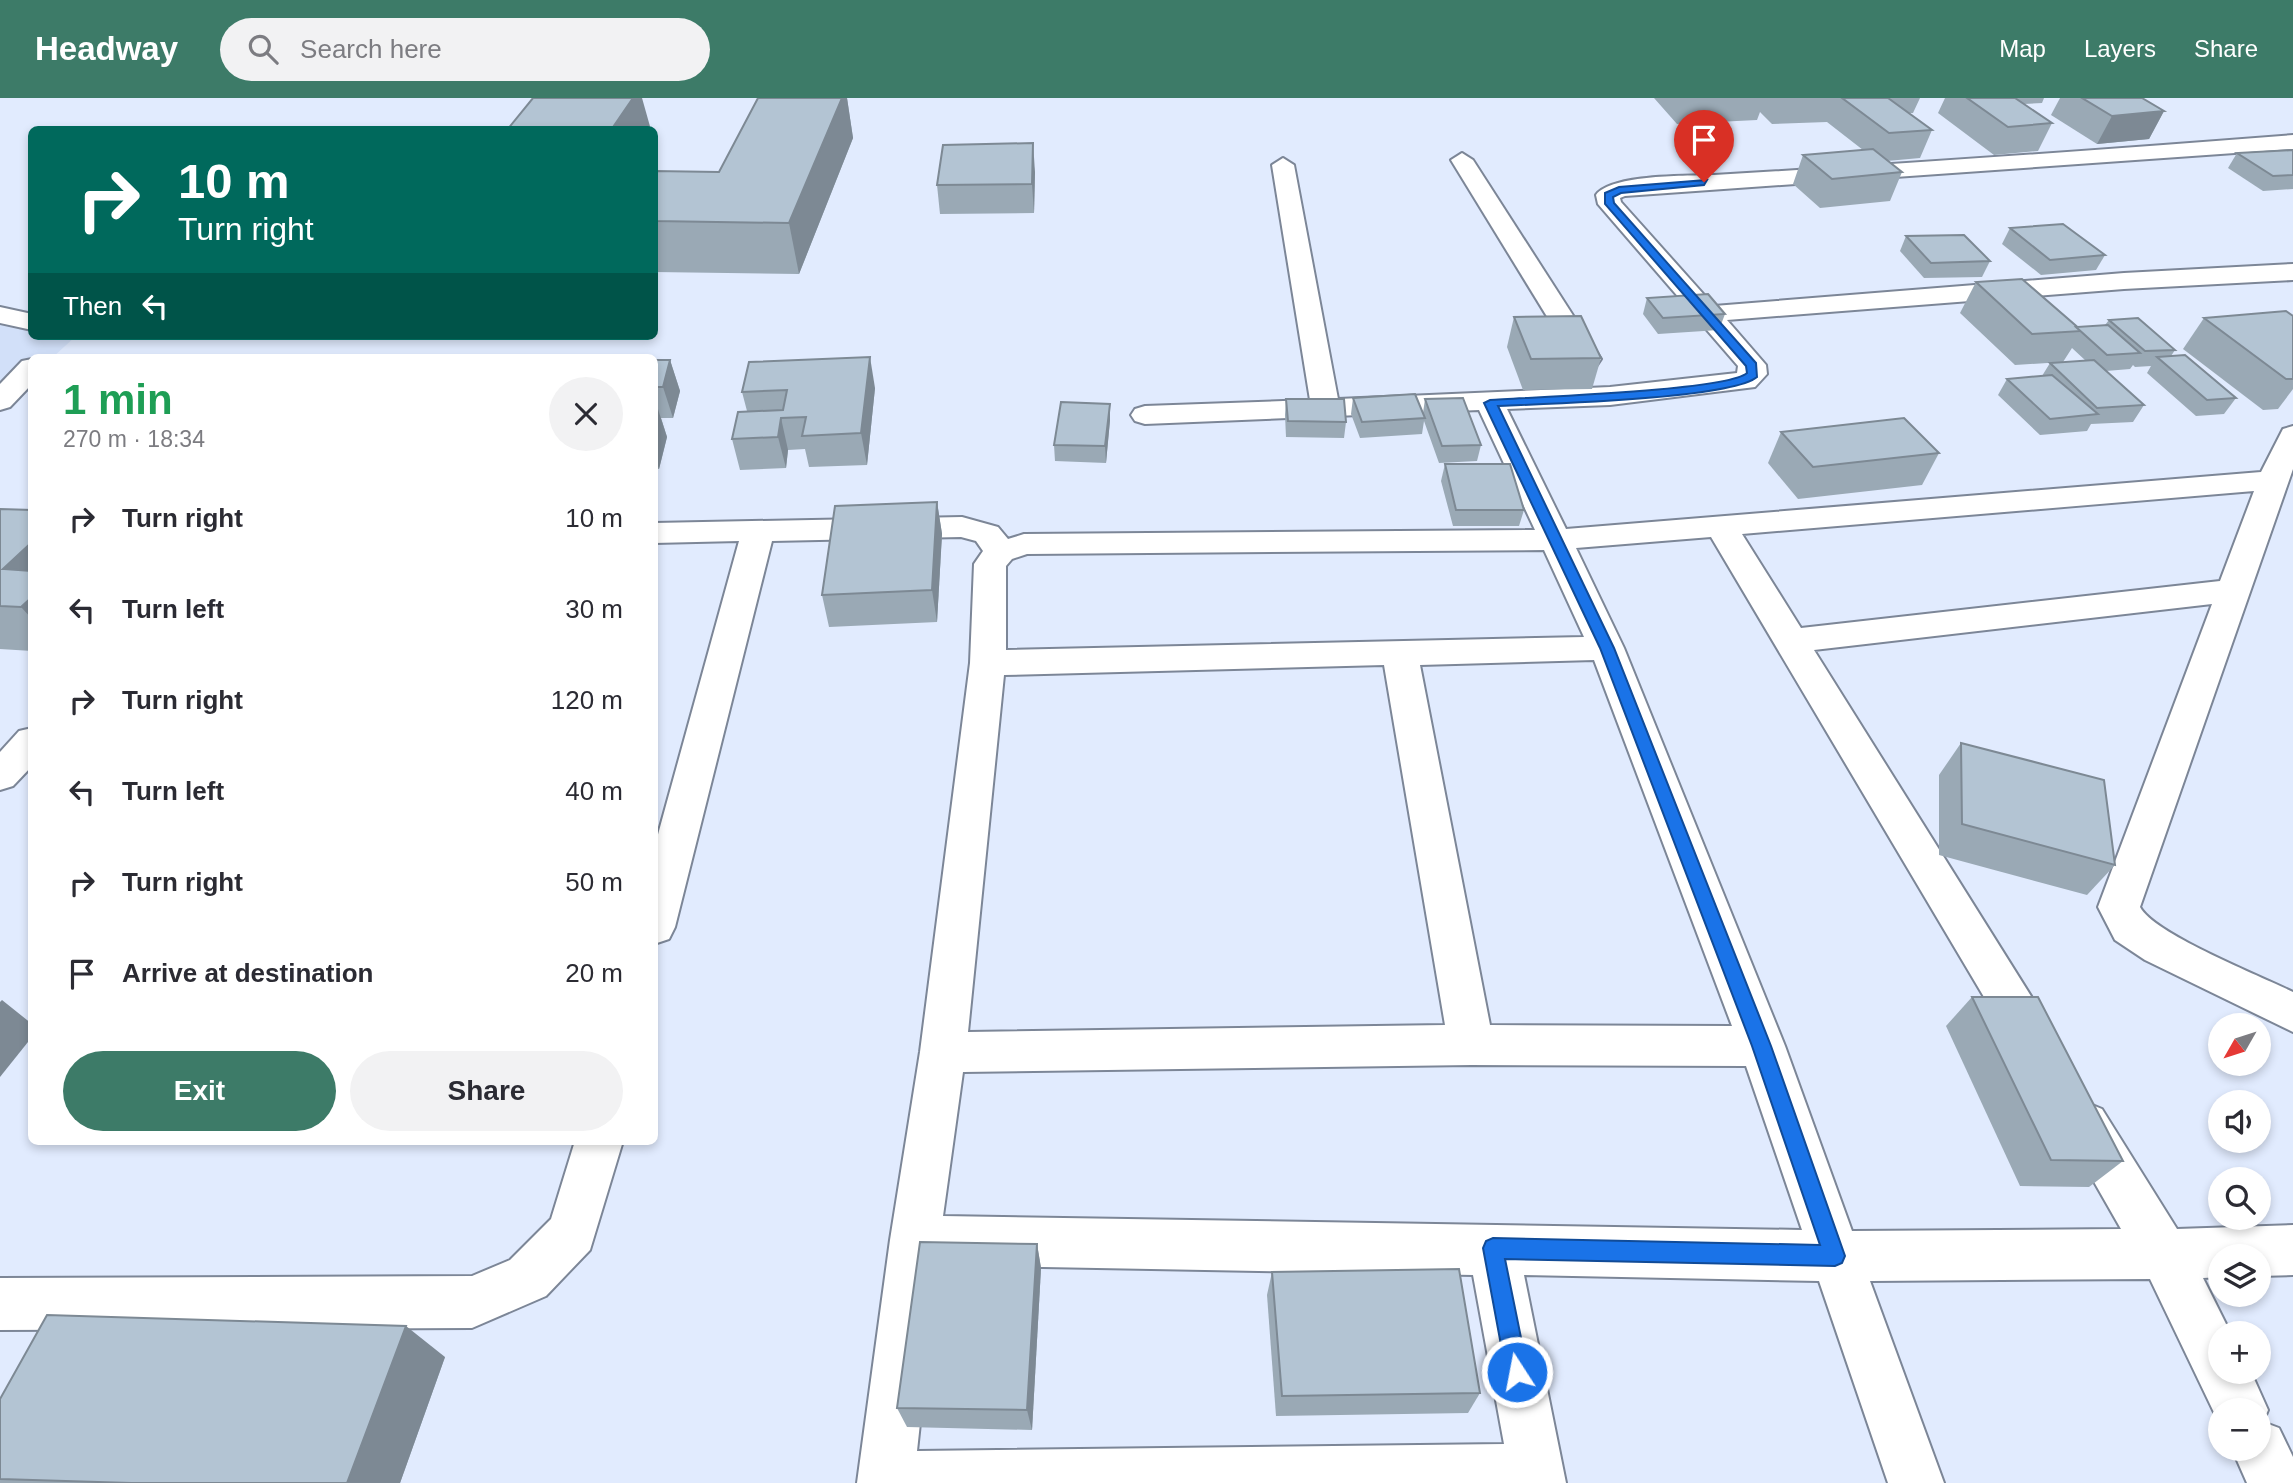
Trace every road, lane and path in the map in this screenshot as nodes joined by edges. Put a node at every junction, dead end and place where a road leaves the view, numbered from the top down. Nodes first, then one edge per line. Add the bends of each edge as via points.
1 (2293, 142) edge
2 (1462, 160) dead end
3 (1283, 164) dead end
4 (2293, 272) edge
5 (1707, 314) junction
6 (0, 315) edge
7 (28, 322) edge
8 (28, 371) edge
9 (1611, 397) junction
10 (0, 401) edge
11 (1490, 403) junction
12 (1326, 410) junction
13 (1145, 415) dead end
14 (2293, 435) edge
15 (2273, 480) junction
16 (1722, 528) junction
17 (758, 531) junction
18 (658, 533) edge
19 (1554, 540) junction
20 (1001, 552) junction
21 (2235, 590) junction
22 (1791, 641) junction
23 (1607, 648) junction
24 (1400, 654) junction
25 (988, 663) junction
26 (28, 745) edge
27 (0, 776) edge
28 (658, 912) edge
29 (2293, 1013) edge
30 (1471, 1045) junction
31 (1762, 1046) junction
32 (943, 1052) junction
33 (598, 1145) edge
34 (915, 1240) junction
35 (1493, 1248) junction
36 (2293, 1250) edge
37 (2164, 1254) junction
38 (1835, 1256) junction
39 (0, 1304) edge
40 (2208, 1344) edge
41 (2265, 1461) edge
42 (1538, 1477) edge
43 (886, 1481) edge
44 (1916, 1483) edge
45 (2276, 1483) edge

1 - 5 street via 1653,185 1608,195 1610,204
2 - 9 street
3 - 12 street
4 - 5 street
5 - 9 street via 1752,365 1753,374 1745,381
6 - 7 street
8 - 10 street
9 - 11 street
11 - 12 street
11 - 19 street
12 - 13 street
14 - 15 street
15 - 16 street
15 - 21 street
16 - 19 street
16 - 22 street
17 - 18 street
17 - 20 street via 962,527 987,534
17 - 28 street
19 - 20 street via 1024,544
19 - 23 street
20 - 25 street via 990,564
21 - 22 street
21 - 29 street via 2119,906 2130,928 2150,941
22 - 37 street
23 - 24 street
23 - 31 street
24 - 25 street
24 - 30 street
25 - 32 street
26 - 27 street
30 - 31 street
30 - 32 street
31 - 38 street
32 - 34 street
33 - 39 street via 572,1233 528,1278 472,1302
34 - 35 street
34 - 43 street
35 - 38 street
35 - 42 street
36 - 37 street
37 - 38 street
37 - 40 street
38 - 44 street
41 - 45 street
42 - 43 street

